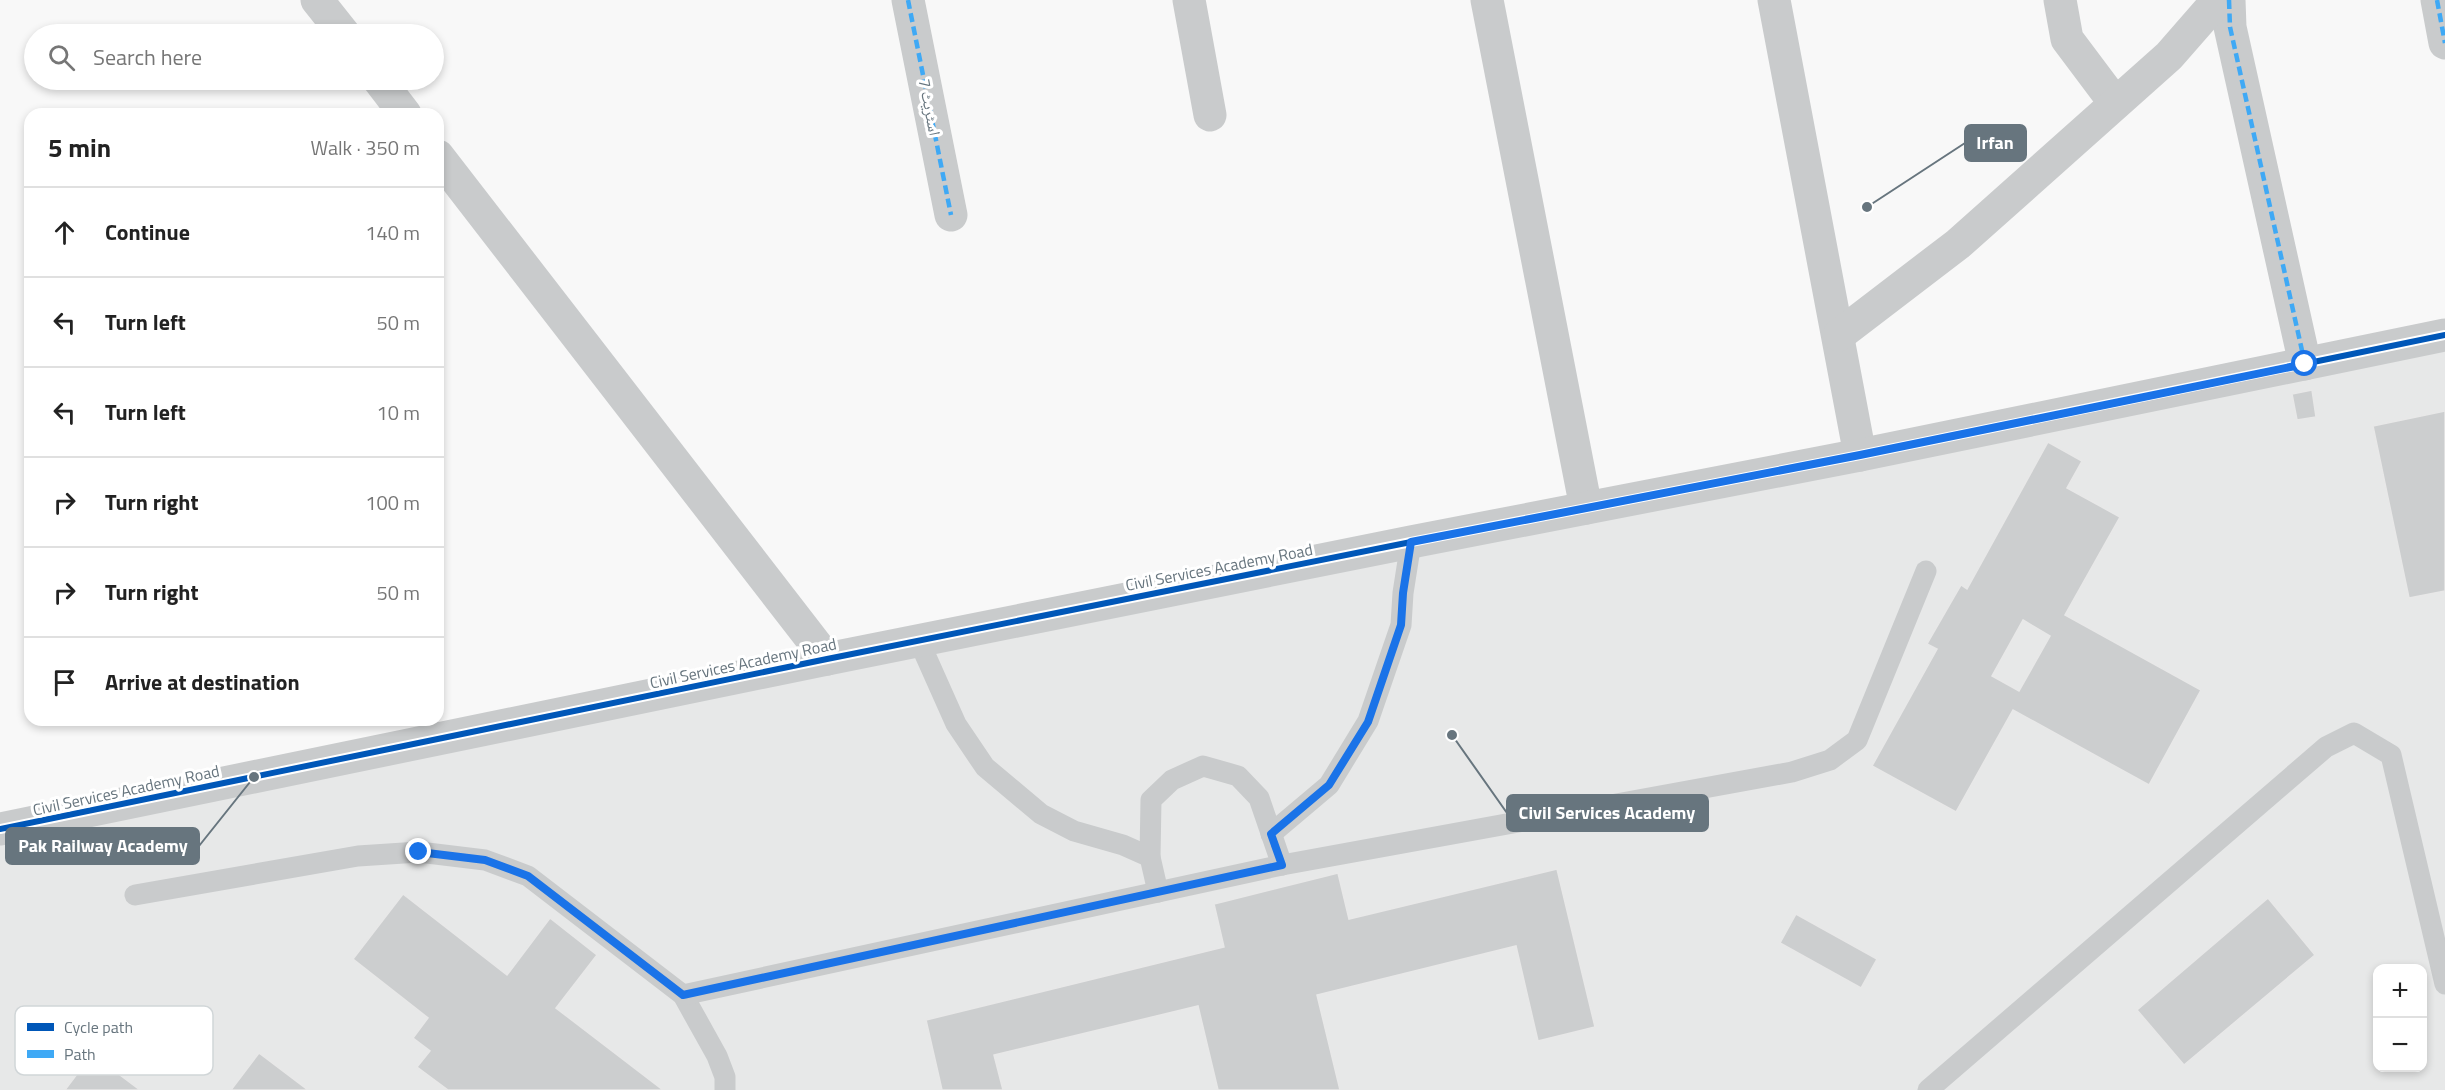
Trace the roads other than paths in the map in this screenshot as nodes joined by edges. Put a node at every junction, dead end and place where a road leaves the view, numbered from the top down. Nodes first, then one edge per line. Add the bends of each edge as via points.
1 (317, 0) edge
2 (909, 0) edge
3 (1189, 0) edge
4 (1487, 0) edge
5 (1774, 0) edge
6 (2060, 0) edge
7 (2218, 0) edge
8 (2229, 0) edge
9 (2437, 0) edge
10 (336, 24) edge
11 (2445, 43) edge
12 (387, 90) edge
13 (2115, 103) junction
14 (400, 108) edge
15 (1210, 116) dead end
16 (444, 164) edge
17 (951, 215) dead end
18 (1839, 335) junction
19 (2445, 335) edge
20 (2305, 364) junction
21 (1860, 455) junction
22 (1586, 508) junction
23 (1411, 542) junction
24 (1926, 571) dead end
25 (919, 641) junction
26 (827, 659) junction
27 (0, 829) edge
28 (1271, 834) junction
29 (1150, 857) junction
30 (1282, 865) junction
31 (1158, 892) junction
32 (135, 895) dead end
33 (2445, 984) edge
34 (683, 995) junction
35 (725, 1090) edge
36 (1928, 1090) edge

1 - 10 street
2 - 17 street, اسٹریٹ 7
3 - 15 street
4 - 22 street
5 - 18 street
6 - 13 street via 2067,39
7 - 13 street via 2169,56
8 - 20 street via 2230,27
9 - 11 street
12 - 14 street
13 - 18 street via 1958,244
16 - 26 street
18 - 21 street
19 - 20 street, Civil Services Academy Road
20 - 21 street, Civil Services Academy Road
21 - 22 street, Civil Services Academy Road
22 - 23 street, Civil Services Academy Road
23 - 25 street, Civil Services Academy Road
23 - 28 lane via 1401,625 1368,722 1329,785
24 - 30 lane via 1857,740 1830,760 1780,774
25 - 26 street, Civil Services Academy Road
25 - 29 lane via 956,724 985,767 1041,814 1074,831
26 - 27 street, Civil Services Academy Road
28 - 29 lane via 1259,798 1238,776 1203,766 1172,780 1151,800
28 - 30 lane
29 - 31 lane
30 - 31 lane
31 - 34 lane
32 - 34 lane via 358,856 419,852 485,860 528,876
33 - 36 lane via 2391,755 2354,733 2326,747
34 - 35 lane via 717,1056

